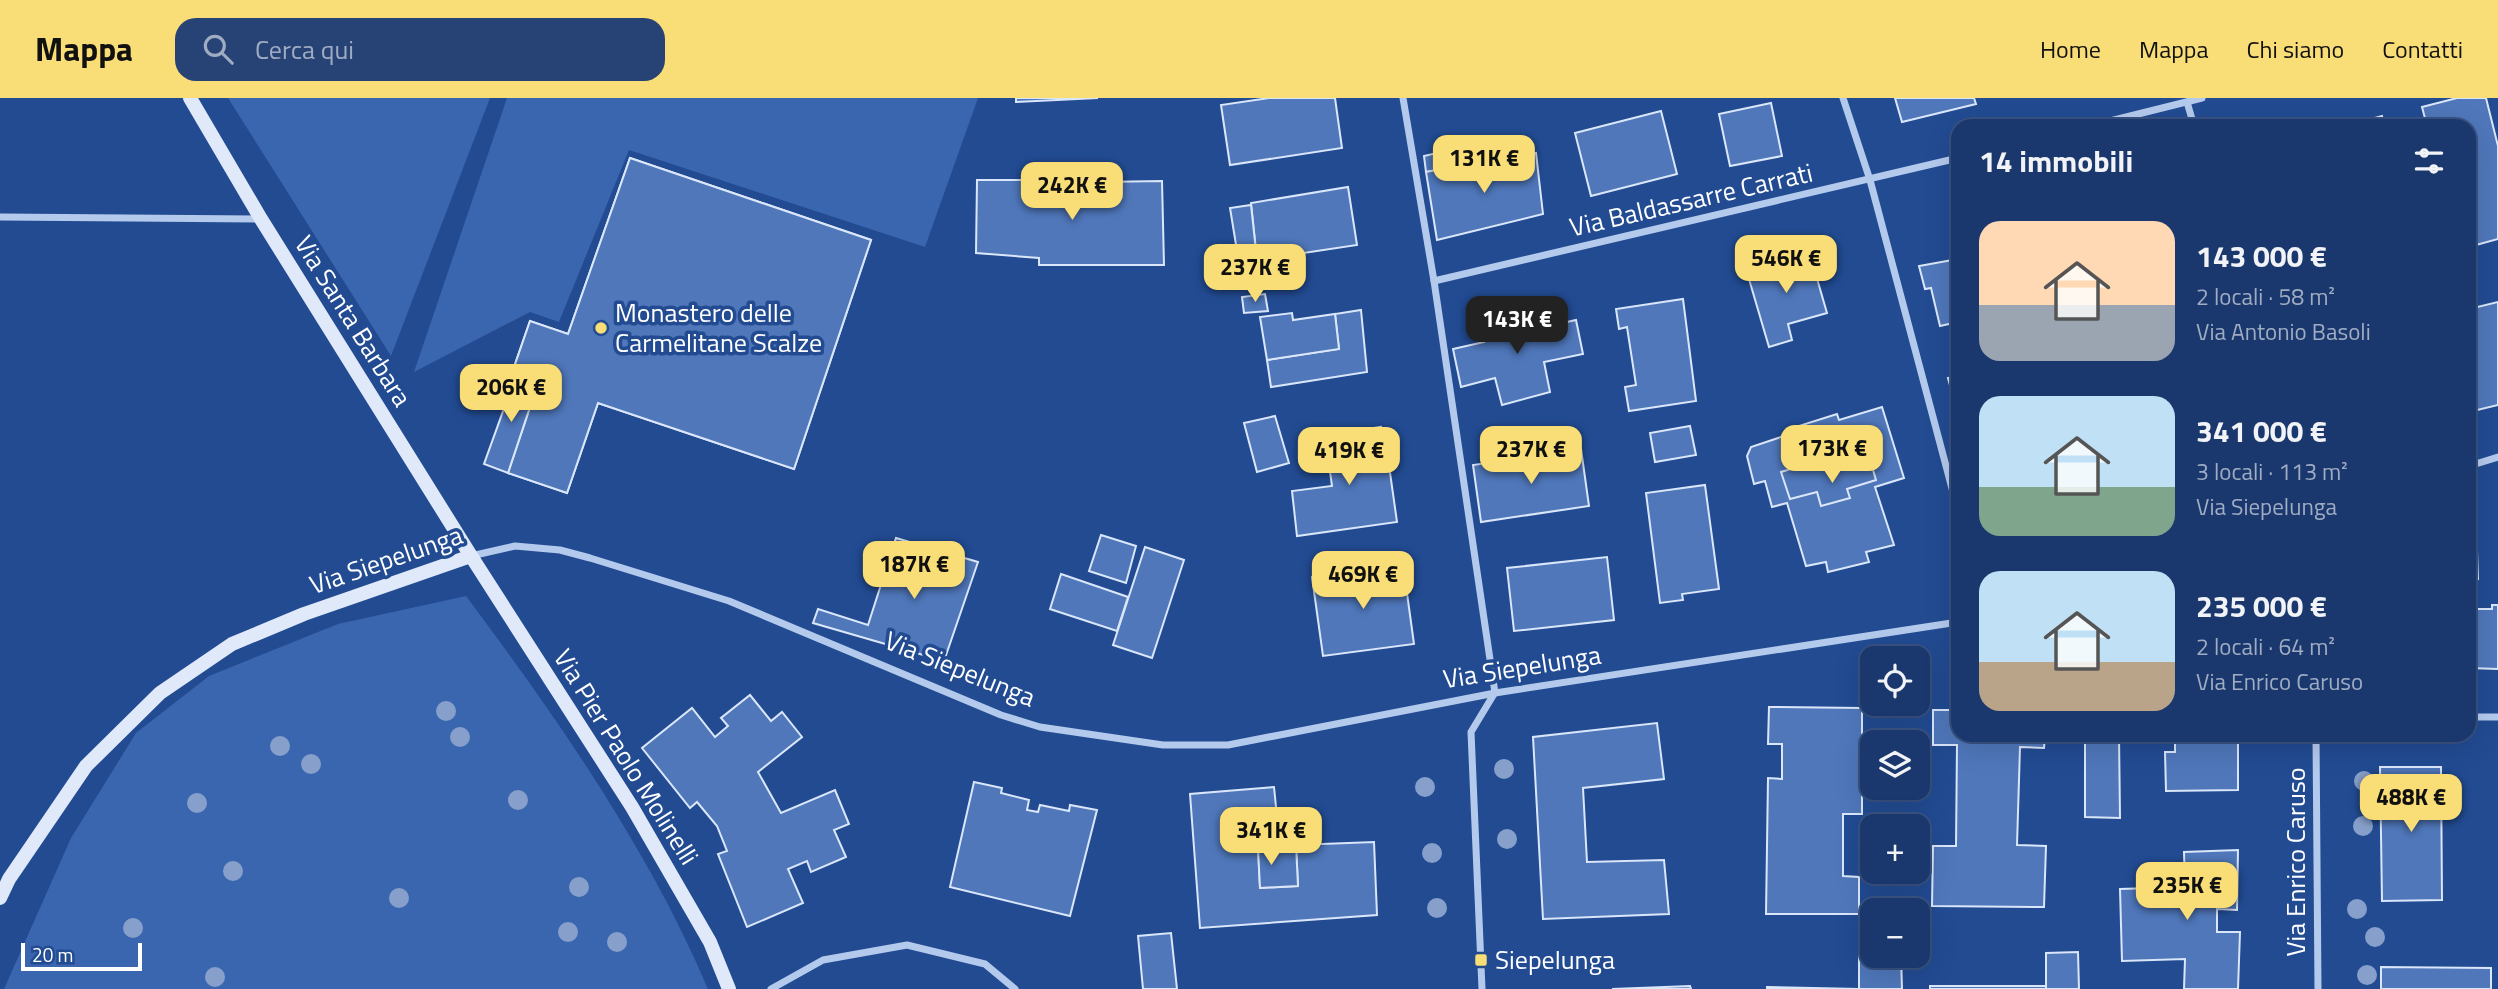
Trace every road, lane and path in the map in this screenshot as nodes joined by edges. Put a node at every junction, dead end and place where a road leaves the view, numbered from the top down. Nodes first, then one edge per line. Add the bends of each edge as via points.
1 (190, 98) edge
2 (1403, 98) edge
3 (1843, 98) edge
4 (2202, 98) edge
5 (2187, 102) junction
6 (2118, 119) edge
7 (2192, 119) edge
8 (1951, 160) edge
9 (1870, 180) junction
10 (0, 217) edge
11 (261, 219) junction
12 (1434, 281) junction
13 (2498, 457) edge
14 (2476, 464) edge
15 (1951, 485) edge
16 (471, 556) junction
17 (1951, 623) edge
18 (1495, 693) junction
19 (2476, 717) edge
20 (2498, 717) edge
21 (2316, 742) edge
22 (0, 898) edge
23 (729, 989) edge
24 (771, 989) edge
25 (1015, 989) edge
26 (1482, 989) edge
27 (2318, 989) edge

1 - 11 street, Via Santa Barbara
2 - 12 street
3 - 9 street
4 - 5 street
5 - 6 street
5 - 7 street
8 - 9 street, Via Baldassarre Carrati
9 - 12 street, Via Baldassarre Carrati
9 - 15 street
10 - 11 street, Via Santa Barbara
11 - 16 street, Via Santa Barbara
12 - 18 street
13 - 14 street
16 - 18 street, Via Siepelunga via 515,546 580,556 729,601 1001,715 1040,727 1163,745 1228,745
16 - 22 street, Via Siepelunga via 232,644 160,693 86,766
16 - 23 street, Via Pier Paolo Molinelli via 632,807 710,942
17 - 18 street, Via Siepelunga
18 - 26 street via 1471,732
19 - 20 street
21 - 27 street, Via Enrico Caruso
24 - 25 street via 823,960 907,945 985,964

